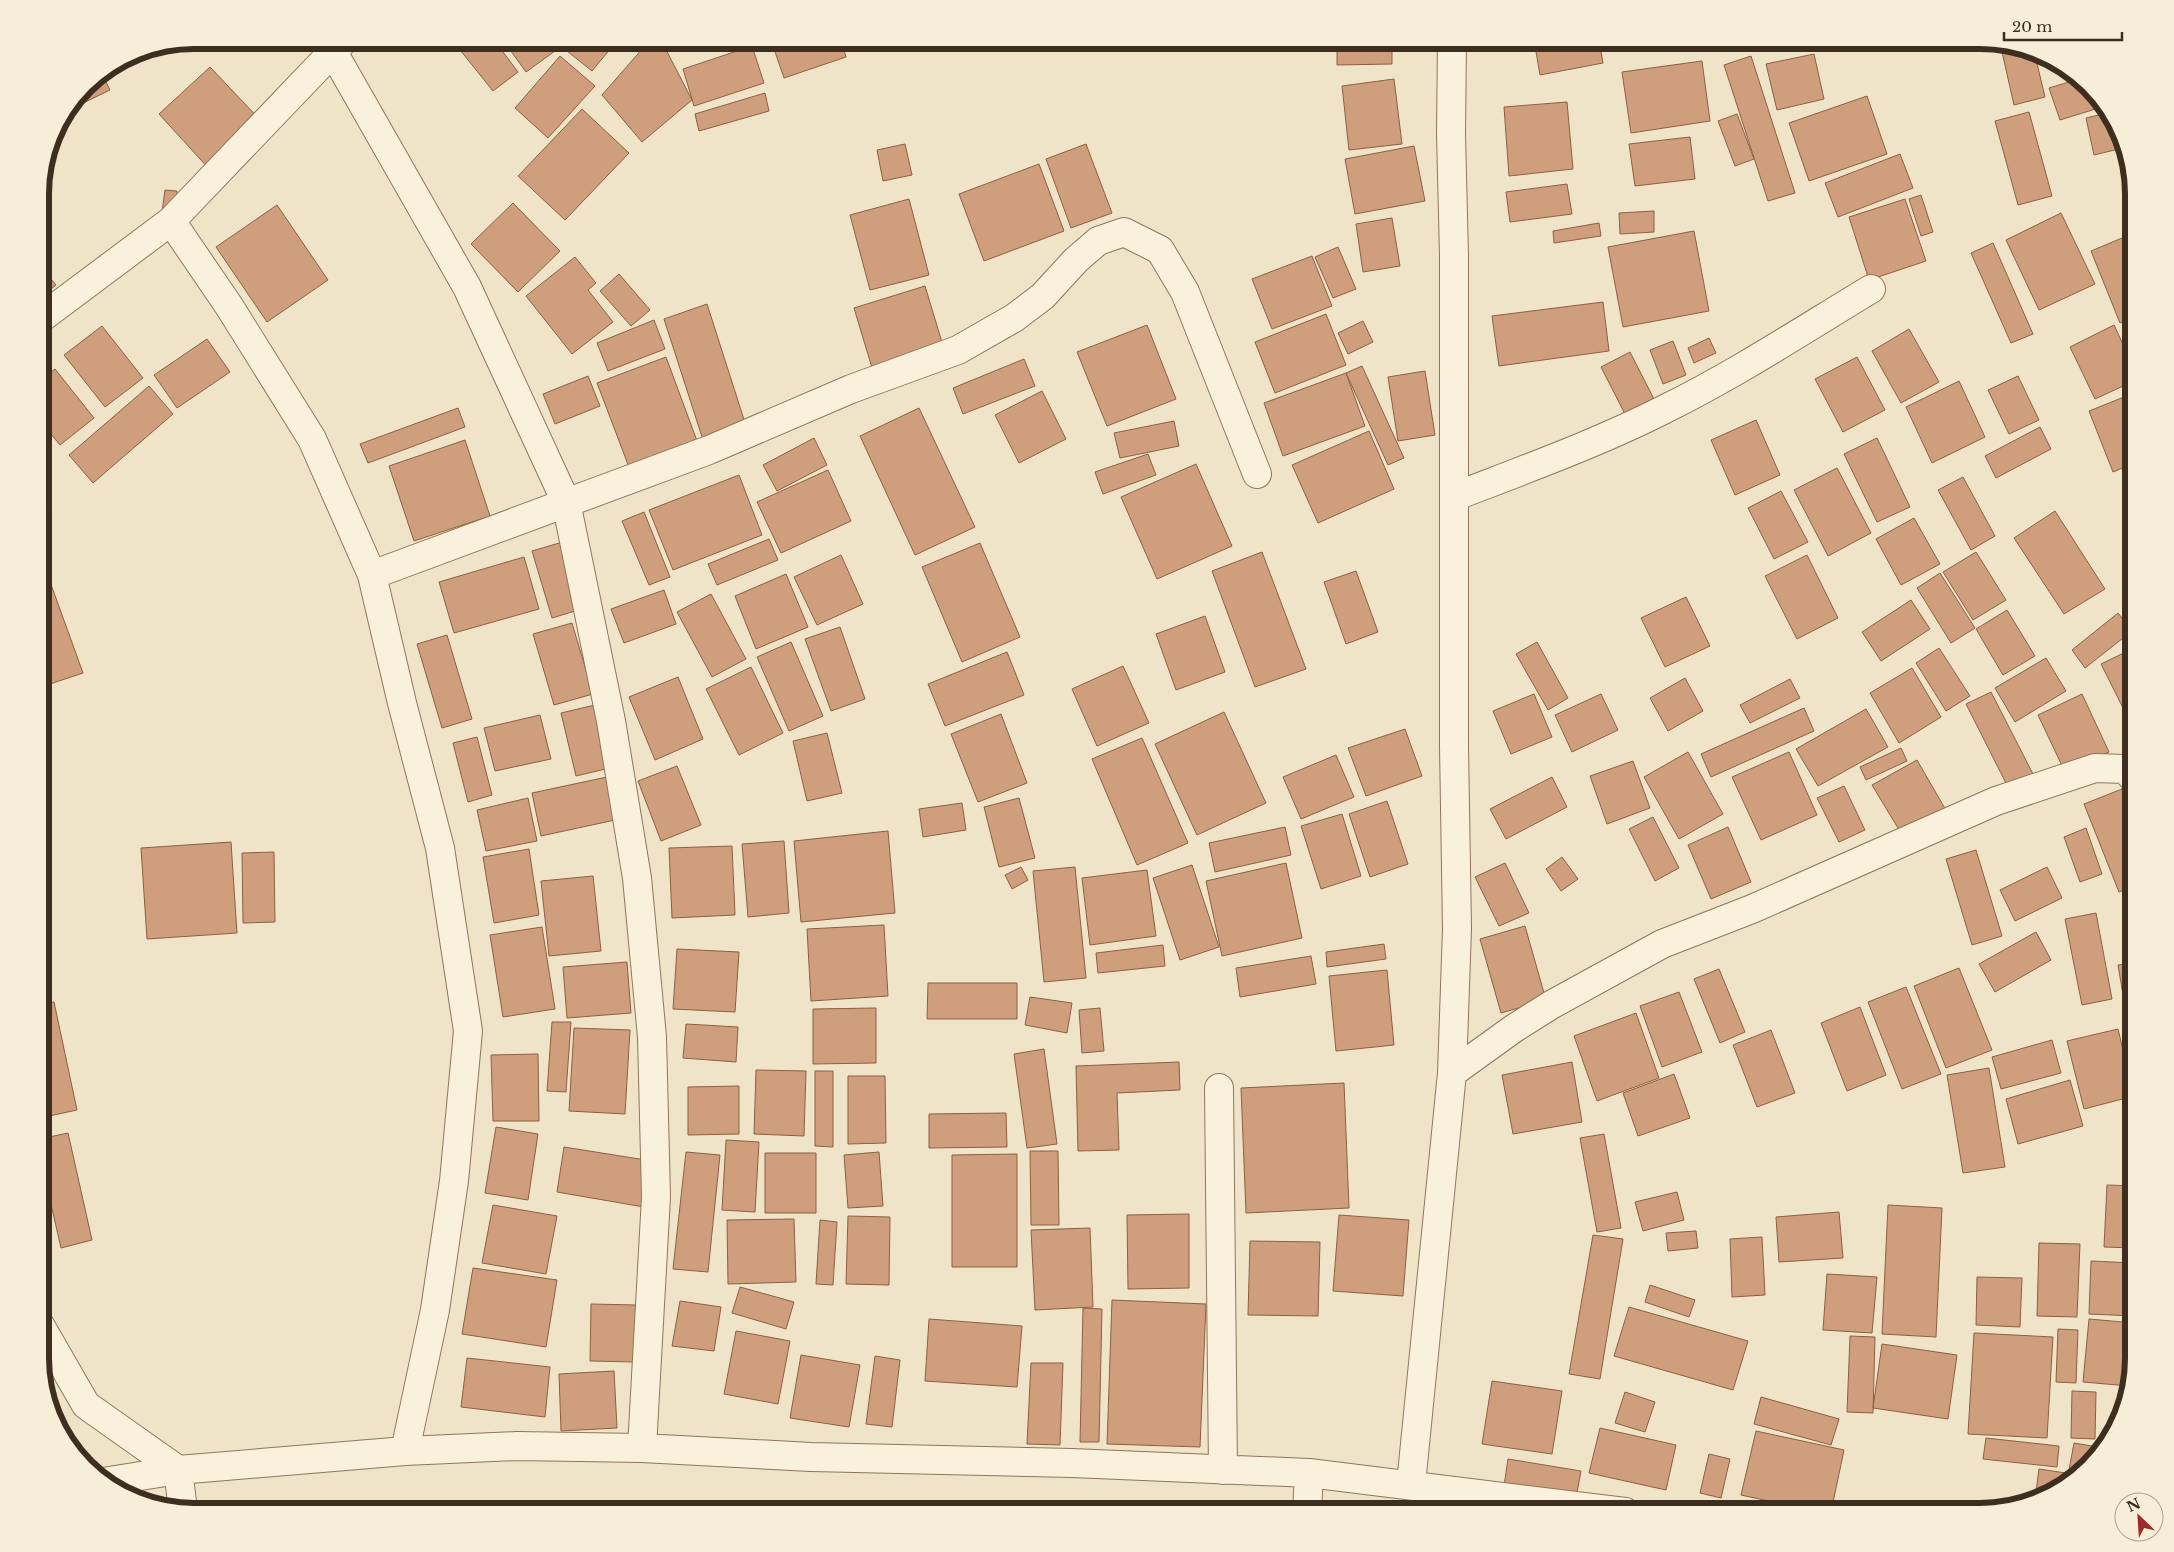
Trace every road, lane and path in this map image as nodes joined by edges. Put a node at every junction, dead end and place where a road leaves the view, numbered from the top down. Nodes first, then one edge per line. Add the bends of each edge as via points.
1 (336, 49) edge
2 (341, 49) edge
3 (1452, 49) edge
4 (171, 221) junction
5 (1871, 289) dead end
6 (49, 312) edge
7 (1257, 474) dead end
8 (1456, 496) junction
9 (566, 502) junction
10 (372, 575) junction
11 (2125, 770) edge
12 (1452, 1073) junction
13 (1220, 1088) dead end
14 (49, 1341) edge
15 (642, 1448) junction
16 (405, 1451) junction
17 (178, 1470) junction
18 (1223, 1470) junction
19 (1309, 1473) junction
20 (116, 1480) edge
21 (1410, 1484) junction
22 (182, 1502) edge
23 (1307, 1503) edge
24 (1555, 1503) edge

1 - 4 street
2 - 9 street via 467,287
3 - 8 street
4 - 6 street
4 - 10 street via 229,306 312,439
5 - 8 street via 1665,409
7 - 9 street via 1185,292 1160,250 1124,232 1098,241 1043,296 1014,318 958,350 851,389 709,450
8 - 12 street via 1454,746 1457,929
9 - 10 street
9 - 15 street via 611,721 638,878 652,1036 656,1197
10 - 16 street via 440,848 468,1031 454,1181 437,1301
11 - 12 street via 2095,768 1996,801 1752,909 1662,944 1551,1004
12 - 21 street
13 - 18 street
14 - 17 street via 86,1405
15 - 16 street via 517,1446
15 - 18 street
16 - 17 street
17 - 20 street
17 - 22 street
18 - 19 street
19 - 21 street
19 - 23 street
21 - 24 street

